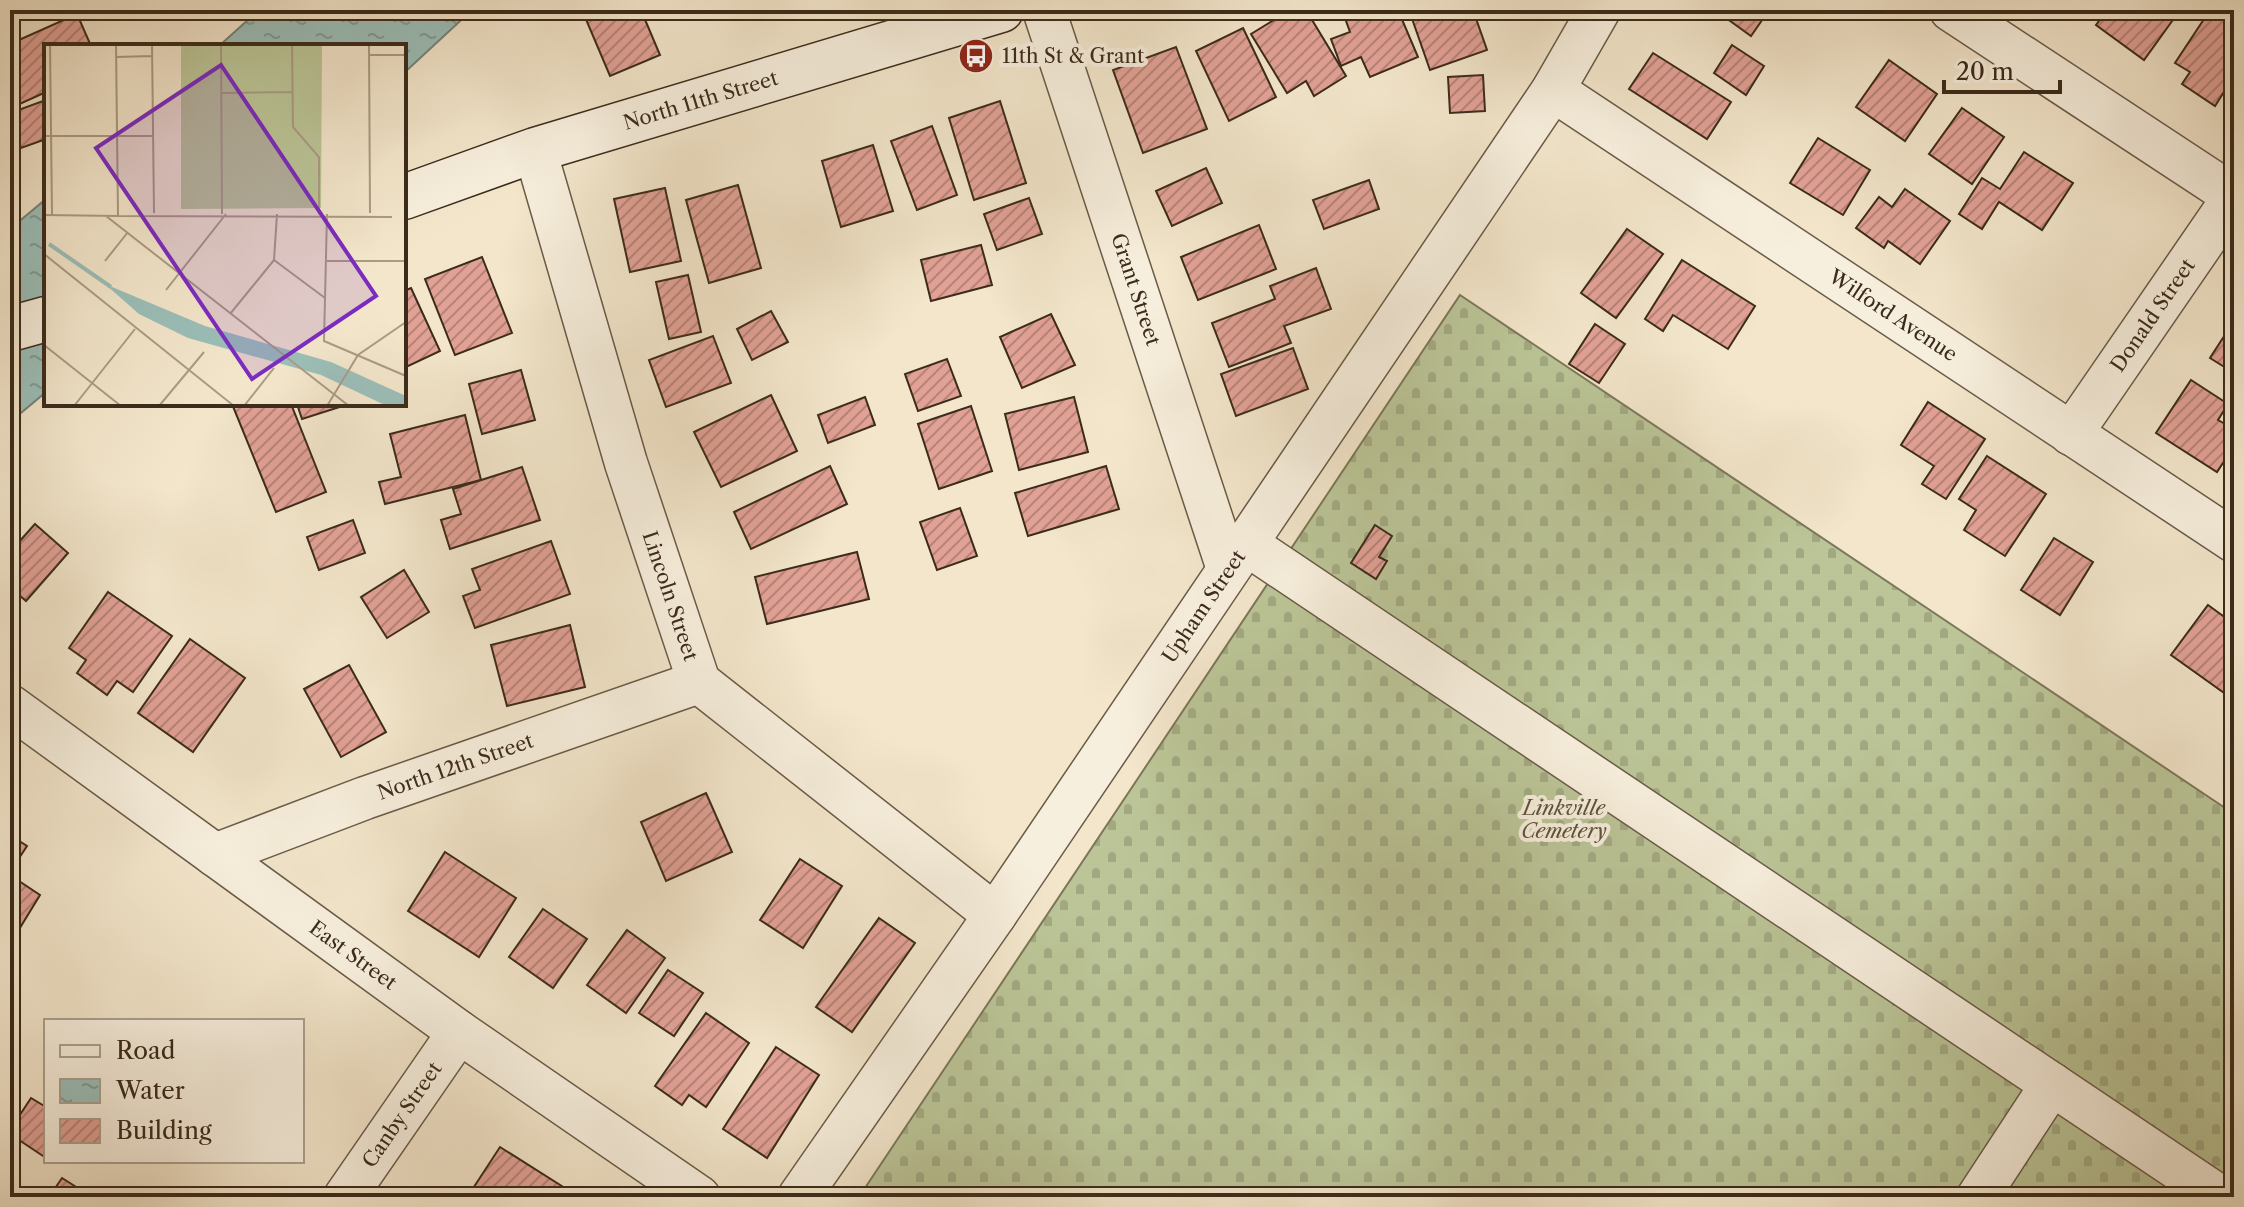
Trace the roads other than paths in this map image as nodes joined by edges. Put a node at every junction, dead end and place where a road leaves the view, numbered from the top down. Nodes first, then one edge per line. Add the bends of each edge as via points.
1 (1001, 10) edge
2 (1044, 10) edge
3 (1599, 10) edge
4 (1951, 10) edge
5 (1553, 90) junction
6 (535, 150) junction
7 (406, 196) edge
8 (2234, 196) edge
9 (44, 320) edge
10 (10, 329) edge
11 (2071, 434) junction
12 (2234, 541) edge
13 (1236, 556) junction
14 (699, 682) junction
15 (10, 706) edge
16 (215, 855) junction
17 (995, 915) junction
18 (459, 1032) junction
19 (2052, 1084) junction
20 (802, 1196) edge
21 (345, 1197) edge
22 (699, 1197) edge
23 (1978, 1197) edge
24 (2220, 1197) edge

1 - 6 main road, North 11th Street
2 - 13 street, Grant Street
3 - 5 street, Upham Street
4 - 8 street
5 - 11 street, Wilford Avenue
5 - 13 street, Upham Street
6 - 7 main road, North 11th Street
6 - 14 street, Lincoln Street via 626,463
8 - 11 street, Donald Street
9 - 10 main road
11 - 12 street, Wilford Avenue
13 - 17 street, Upham Street
13 - 19 street
14 - 16 street, North 12th Street
14 - 17 street, Lincoln Street
15 - 16 street, East Street
16 - 18 street, East Street
17 - 20 street, Upham Street
18 - 21 street, Canby Street
18 - 22 street, East Street
19 - 23 street
19 - 24 street

